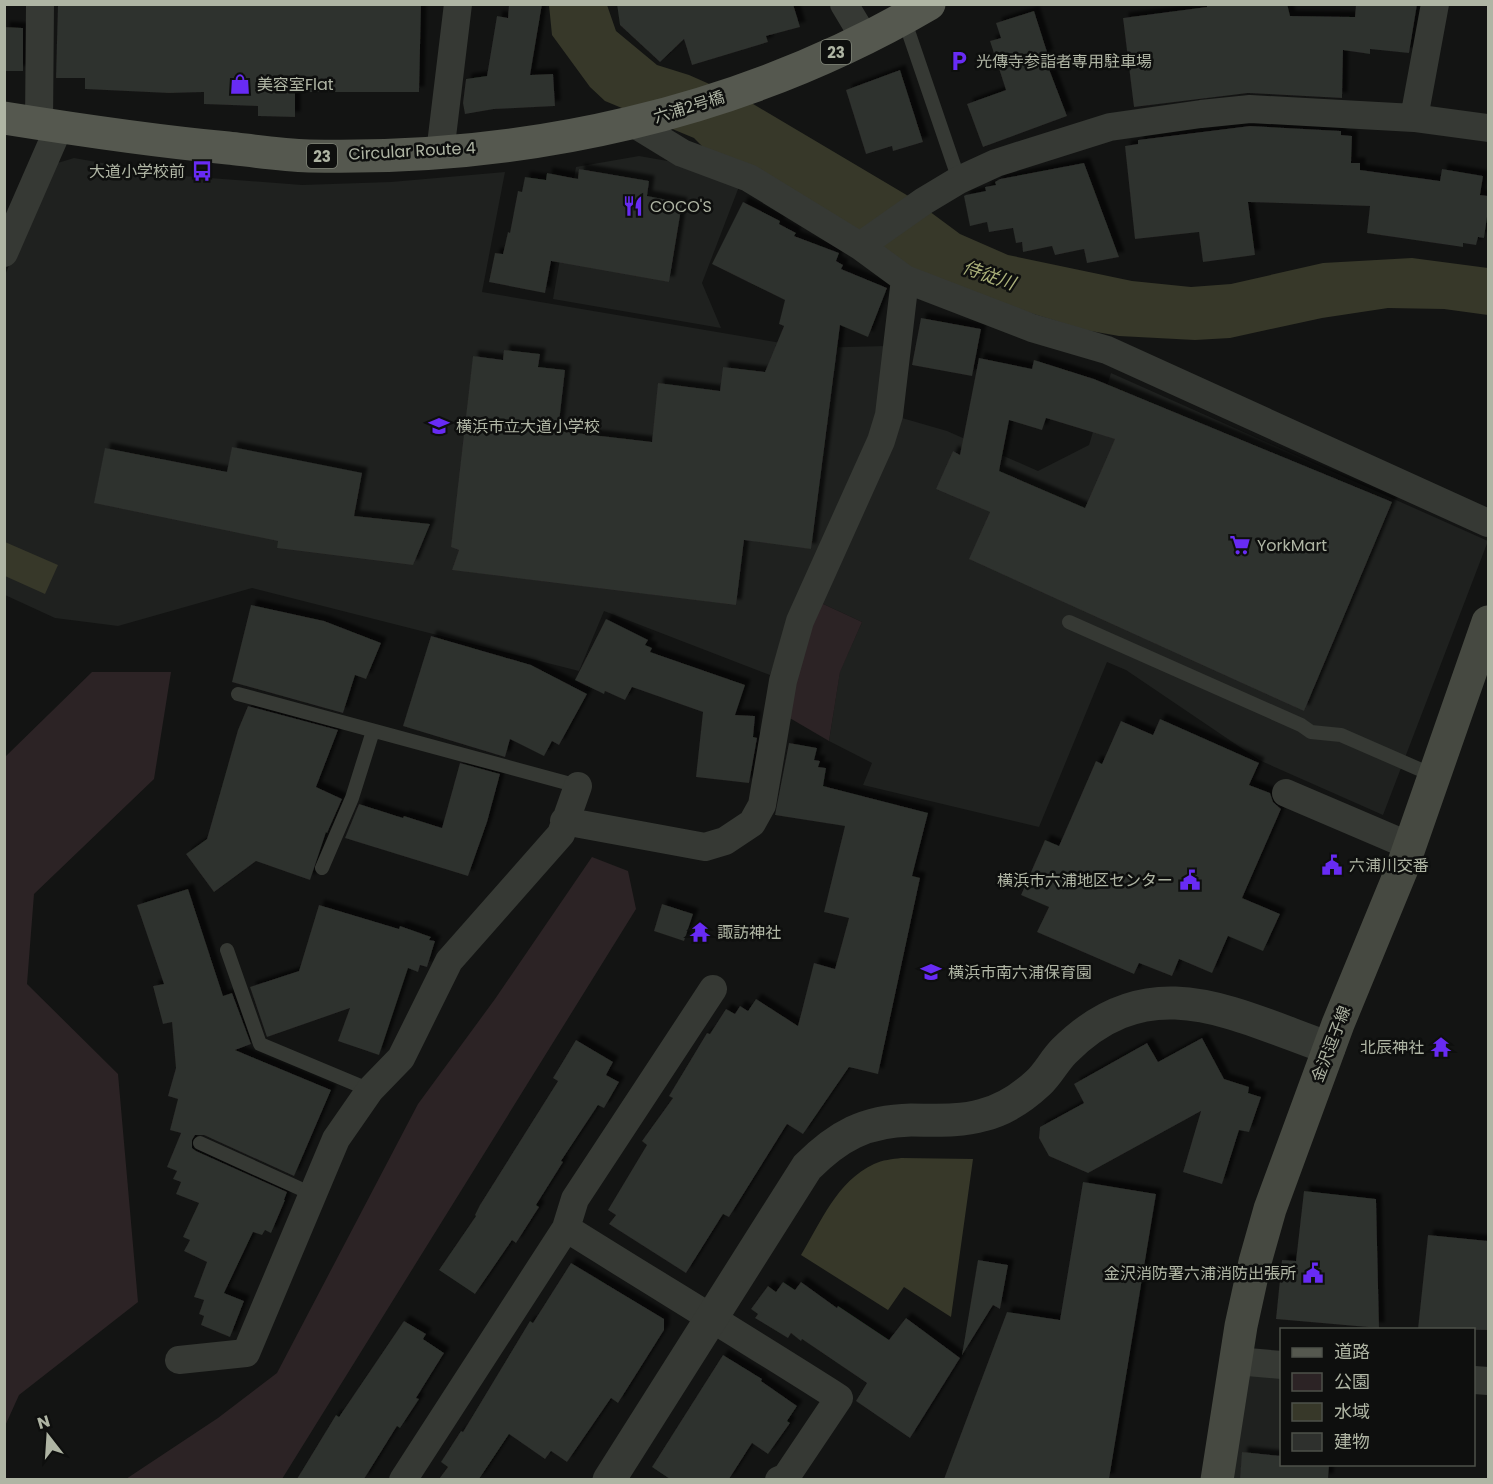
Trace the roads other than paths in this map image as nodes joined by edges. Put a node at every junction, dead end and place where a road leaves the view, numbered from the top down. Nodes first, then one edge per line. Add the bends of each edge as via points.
1 (40, 4) edge
2 (458, 4) edge
3 (844, 4) edge
4 (1435, 4) edge
5 (916, 12) edge
6 (865, 39) junction
7 (4, 118) edge
8 (1414, 118) junction
9 (636, 123) junction
10 (49, 126) junction
11 (1488, 128) edge
12 (440, 153) junction
13 (959, 180) junction
14 (863, 244) junction
15 (4, 253) edge
16 (905, 279) junction
17 (1488, 523) edge
18 (1069, 622) dead end
19 (1488, 622) edge
20 (238, 694) dead end
21 (373, 731) junction
22 (1435, 776) junction
23 (578, 786) joint
24 (1286, 793) dead end
25 (564, 821) junction
26 (1410, 846) junction
27 (322, 868) dead end
28 (227, 950) dead end
29 (713, 989) dead end
30 (1329, 1048) junction
31 (370, 1090) junction
32 (200, 1143) dead end
33 (312, 1194) junction
34 (566, 1227) junction
35 (711, 1318) junction
36 (179, 1360) dead end
37 (1236, 1361) junction
38 (1280, 1365) edge
39 (403, 1479) edge
40 (609, 1479) edge
41 (780, 1479) edge
42 (1217, 1479) edge

1 - 10 street
2 - 12 street
3 - 6 street
4 - 8 street
5 - 6 main road, 23
5 - 13 lane
6 - 9 main road, 六浦2号橋 / 23 via 739,92
7 - 10 main road, Circular Route 4 / 23
8 - 11 street
8 - 13 street via 1250,109 1201,114 1110,127 996,163
9 - 12 main road, Circular Route 4 / 23
9 - 14 street via 682,153 749,178
10 - 12 main road, Circular Route 4 / 23 via 307,156
10 - 15 street
13 - 14 street
14 - 16 street
16 - 17 street via 1032,328 1107,350
16 - 25 street via 889,415 800,621 783,681 762,805 752,823 725,841 705,847
18 - 22 lane via 1311,732 1341,735
19 - 22 main road, 金沢逗子線
20 - 21 lane
21 - 23 lane
21 - 27 lane via 352,798
22 - 26 main road, 金沢逗子線
23 - 25 street
24 - 26 street
25 - 31 street via 561,834 449,961 400,1058
26 - 30 main road, 金沢逗子線
28 - 31 lane via 261,1044
29 - 34 street via 575,1199
30 - 35 street via 1214,1007 1185,1002 1131,1008 1107,1018 1082,1034 1039,1082 1013,1102 984,1115 955,1120 878,1123 853,1131 828,1146 807,1167
30 - 37 main road, 金沢逗子線 via 1270,1209 1255,1262
31 - 33 street via 336,1139
32 - 33 lane
33 - 36 street via 246,1353
34 - 35 street
34 - 39 street
35 - 40 street
35 - 41 street via 839,1398 786,1477
37 - 38 street
37 - 42 main road, 金沢逗子線

